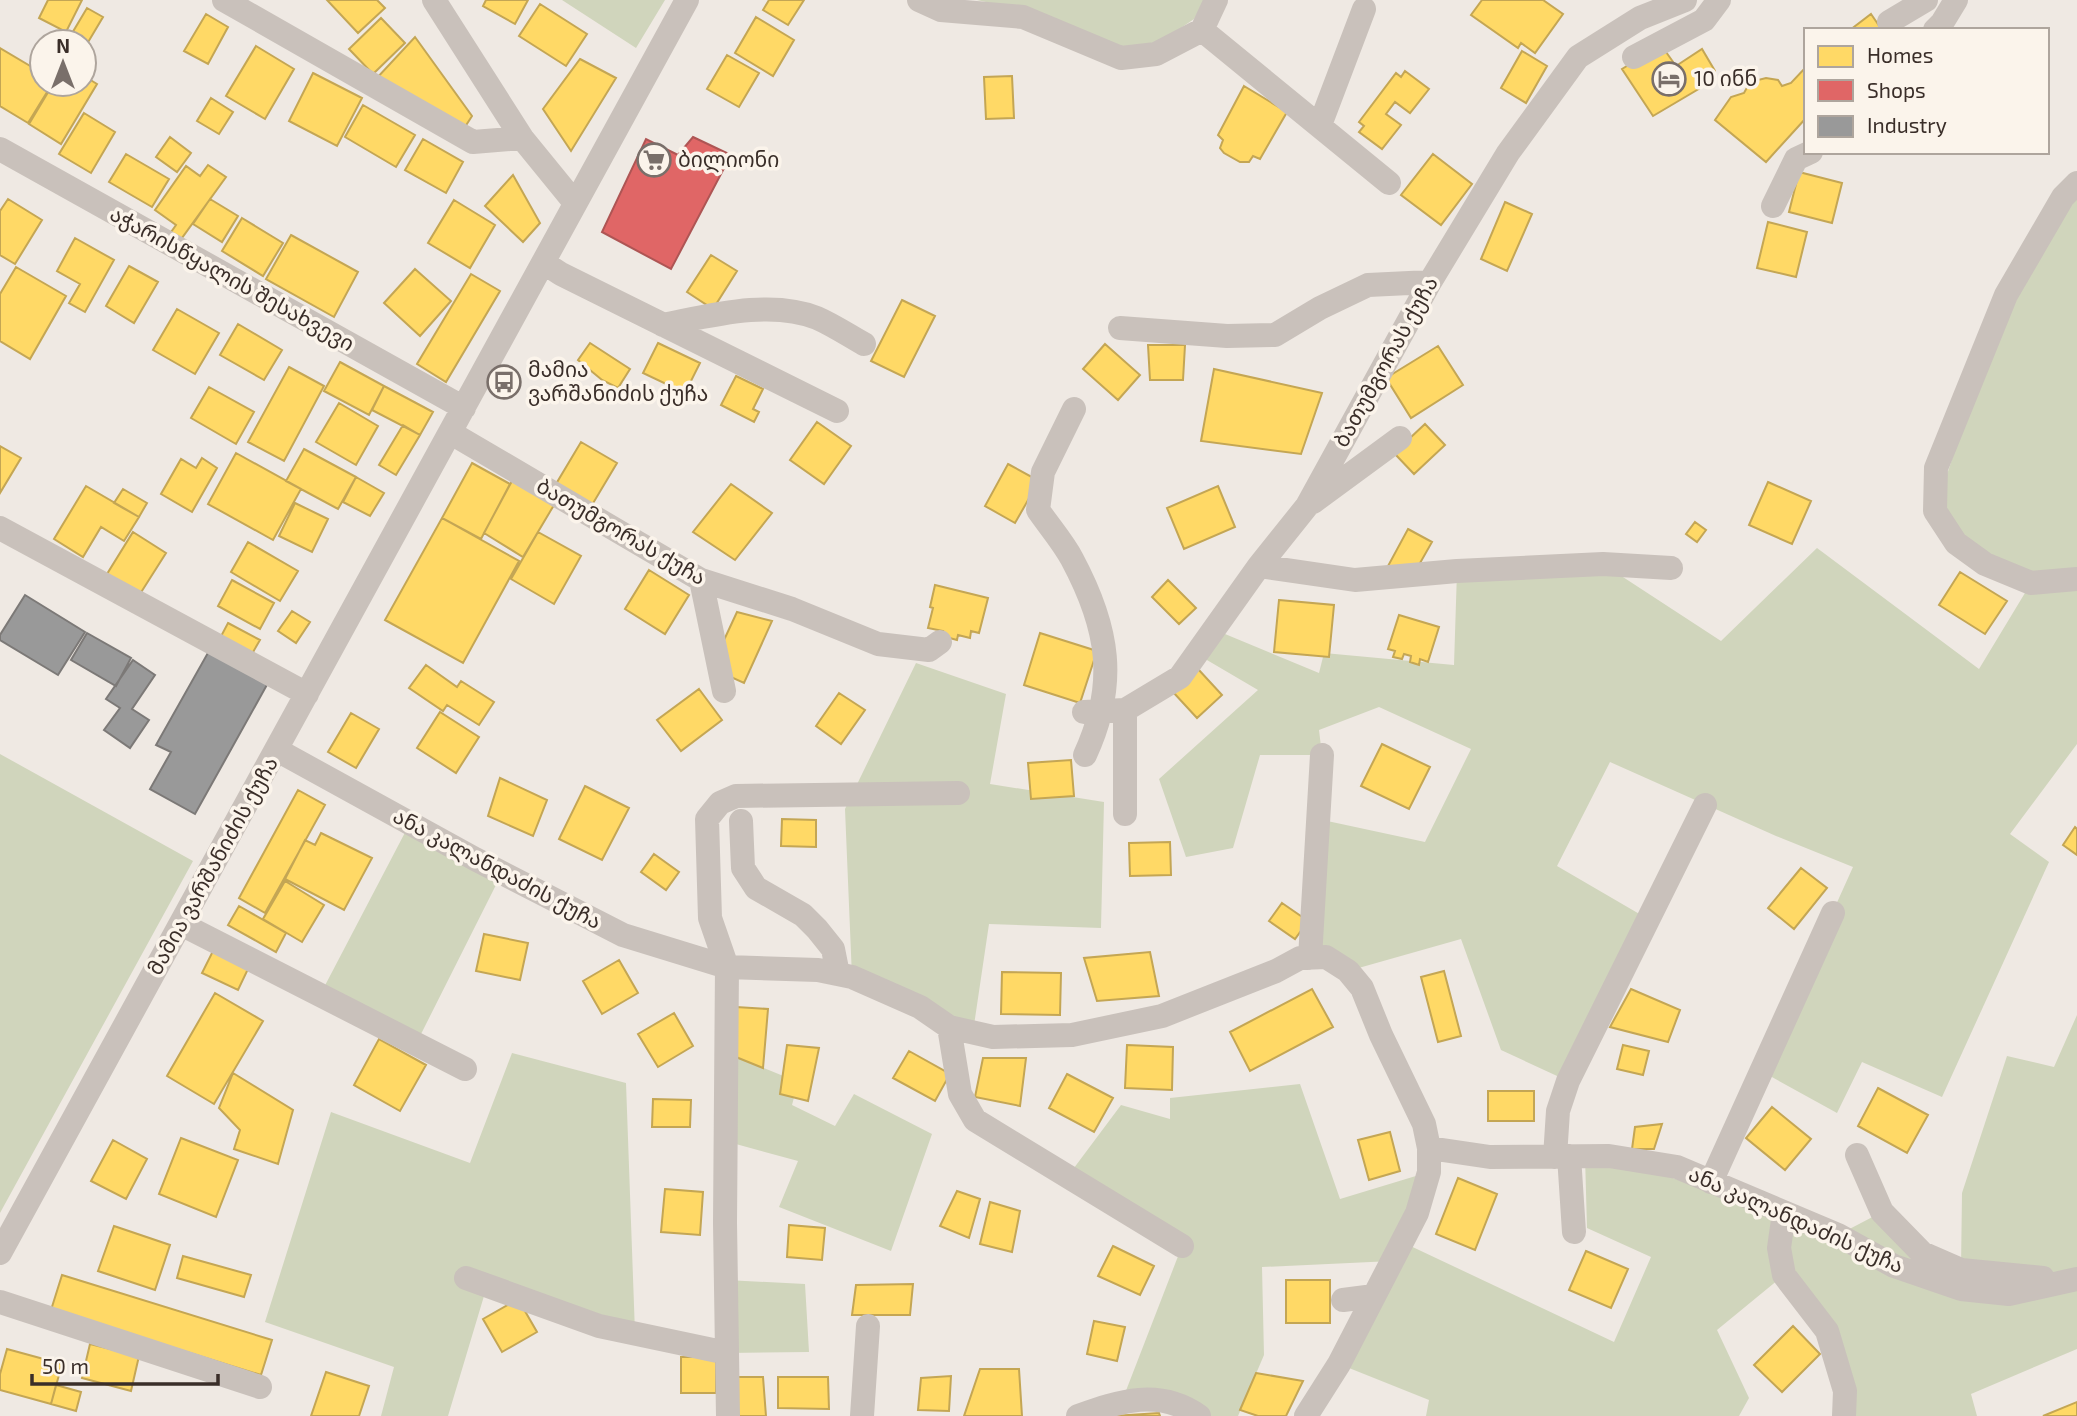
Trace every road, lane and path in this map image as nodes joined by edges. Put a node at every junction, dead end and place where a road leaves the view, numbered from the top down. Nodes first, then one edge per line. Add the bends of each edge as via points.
1 (224, 0) edge
2 (434, 0) edge
3 (687, 0) edge
4 (919, 0) edge
5 (1216, 0) edge
6 (1685, 0) edge
7 (1719, 0) edge
8 (1926, 0) edge
9 (1956, 0) edge
10 (1650, 4) edge
11 (1364, 9) dead end
12 (1889, 22) dead end
13 (1937, 28) edge
14 (1202, 30) junction
15 (1634, 57) dead end
16 (1320, 125) junction
17 (522, 138) junction
18 (0, 149) edge
19 (1807, 154) edge
20 (1390, 183) dead end
21 (2077, 183) edge
22 (575, 203) junction
23 (1773, 206) dead end
24 (544, 263) junction
25 (1430, 282) junction
26 (663, 326) junction
27 (1120, 328) dead end
28 (864, 344) dead end
29 (464, 408) junction
30 (1074, 409) dead end
31 (837, 411) dead end
32 (451, 433) junction
33 (1400, 438) dead end
34 (1307, 506) junction
35 (0, 528) edge
36 (1259, 566) junction
37 (1671, 568) dead end
38 (2077, 579) edge
39 (701, 580) junction
40 (940, 642) dead end
41 (724, 691) dead end
42 (307, 694) junction
43 (1104, 711) junction
44 (276, 750) junction
45 (1085, 755) dead end
46 (1322, 755) dead end
47 (958, 793) dead end
48 (1704, 805) dead end
49 (1125, 814) dead end
50 (741, 821) dead end
51 (1833, 913) dead end
52 (181, 924) junction
53 (1310, 958) junction
54 (727, 967) junction
55 (838, 974) junction
56 (949, 1027) junction
57 (465, 1069) dead end
58 (1429, 1148) junction
59 (1857, 1155) dead end
60 (1562, 1157) junction
61 (1711, 1182) junction
62 (1784, 1213) junction
63 (1574, 1232) dead end
64 (1182, 1246) dead end
65 (0, 1253) edge
66 (466, 1278) dead end
67 (2077, 1279) edge
68 (1374, 1296) junction
69 (1343, 1300) dead end
70 (0, 1302) edge
71 (868, 1326) dead end
72 (727, 1353) junction
73 (260, 1387) dead end
74 (728, 1416) edge
75 (862, 1416) edge
76 (1078, 1416) edge
77 (1199, 1416) edge
78 (1306, 1416) edge
79 (1844, 1416) edge

1 - 17 street via 473,142
2 - 17 street
3 - 22 street, მამია ვარშანიძის ქუჩა
4 - 14 street via 941,10 1023,17 1121,58 1156,54
5 - 14 street
6 - 10 street, ბათუმგორას ქუჩა
7 - 15 street via 1704,20
8 - 12 street
9 - 13 street
10 - 25 street, ბათუმგორას ქუჩა via 1640,18 1578,57 1508,153
11 - 16 street
14 - 16 street
16 - 20 street
17 - 22 street
18 - 29 street, აჭარისწყალის შესახვევი
19 - 23 street via 1796,159
21 - 38 street via 2063,197 2006,295 1936,468 1935,511 1956,543 1985,564 2031,583
22 - 24 street, მამია ვარშანიძის ქუჩა
24 - 26 street
24 - 29 street, მამია ვარშანიძის ქუჩა
25 - 27 street via 1368,285 1275,335
25 - 34 street, ბათუმგორას ქუჩა
26 - 28 street via 746,309 778,310 814,317
26 - 31 street
29 - 32 street, მამია ვარშანიძის ქუჩა
30 - 43 street via 1043,472 1038,510 1072,558 1097,614 1107,665
32 - 39 street, ბათუმგორას ქუჩა
32 - 42 street, მამია ვარშანიძის ქუჩა
33 - 34 street
34 - 36 street, ბათუმგორას ქუჩა
35 - 42 street
36 - 37 street via 1355,580 1603,564
36 - 43 street, ბათუმგორას ქუჩა via 1180,677
39 - 40 street, ბათუმგორას ქუჩა via 792,609 878,644 929,650
39 - 41 street
42 - 44 street, მამია ვარშანიძის ქუჩა
43 - 45 street
43 - 49 street
44 - 52 street, მამია ვარშანიძის ქუჩა
44 - 54 street, ანა კალანდაძის ქუჩა via 623,935
46 - 53 street
47 - 54 street via 736,796 720,803 708,819 710,918
48 - 60 street via 1568,1080 1558,1111
50 - 55 street via 743,868 756,888 803,915 817,929 833,949
51 - 61 street
52 - 57 street
52 - 65 street, მამია ვარშანიძის ქუჩა
53 - 56 street, ანა კალანდაძის ქუჩა via 1300,958 1161,1016 1072,1035 993,1037
53 - 58 street via 1326,957 1348,971 1362,988 1424,1124
54 - 55 street, ანა კალანდაძის ქუჩა
54 - 72 street
55 - 56 street, ანა კალანდაძის ქუჩა via 920,1007
56 - 64 street via 960,1094 975,1119
58 - 60 street, ანა კალანდაძის ქუჩა via 1490,1157
58 - 68 street via 1430,1172 1417,1213
59 - 67 street via 1882,1212 1922,1252 1961,1270
60 - 61 street, ანა კალანდაძის ქუჩა via 1609,1156 1677,1167
60 - 63 street
61 - 62 street, ანა კალანდაძის ქუჩა
62 - 67 street, ანა კალანდაძის ქუჩა via 1838,1235 1894,1266 1961,1289 2009,1294
62 - 79 street via 1779,1248 1784,1275 1827,1331 1845,1391
66 - 72 street via 599,1326
68 - 69 street
68 - 78 street
70 - 73 street
71 - 75 street
72 - 74 street
76 - 77 street via 1122,1401 1167,1401

